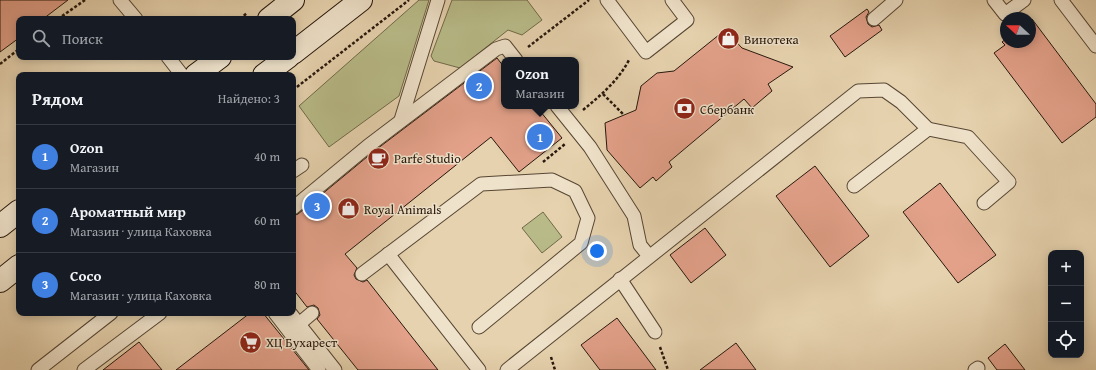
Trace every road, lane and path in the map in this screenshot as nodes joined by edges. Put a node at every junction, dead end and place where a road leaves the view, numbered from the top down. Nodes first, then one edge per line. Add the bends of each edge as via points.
1 (85, 0) edge
2 (120, 0) edge
3 (293, 0) edge
4 (361, 0) edge
5 (408, 0) edge
6 (438, 0) edge
7 (589, 0) edge
8 (607, 0) edge
9 (672, 0) edge
10 (896, 0) edge
11 (994, 0) edge
12 (1024, 0) edge
13 (1061, 0) edge
14 (62, 16) edge
15 (133, 16) edge
16 (273, 16) edge
17 (874, 19) dead end
18 (1096, 46) edge
19 (296, 51) edge
20 (16, 52) edge
21 (632, 54) dead end
22 (513, 57) edge
23 (518, 57) edge
24 (170, 60) edge
25 (216, 60) edge
26 (284, 60) edge
27 (0, 64) edge
28 (180, 72) edge
29 (200, 72) edge
30 (268, 72) edge
31 (296, 88) edge
32 (603, 94) junction
33 (559, 109) edge
34 (624, 115) dead end
35 (401, 120) junction
36 (569, 121) junction
37 (928, 129) junction
38 (578, 134) junction
39 (519, 182) junction
40 (854, 186) dead end
41 (984, 203) dead end
42 (296, 206) edge
43 (16, 213) edge
44 (0, 226) edge
45 (388, 254) junction
46 (649, 256) junction
47 (16, 268) edge
48 (362, 274) dead end
49 (620, 280) junction
50 (0, 281) edge
51 (312, 313) dead end
52 (107, 316) edge
53 (156, 316) edge
54 (277, 316) edge
55 (292, 316) edge
56 (298, 324) junction
57 (479, 327) dead end
58 (655, 332) joint
59 (38, 370) edge
60 (84, 370) edge
61 (319, 370) edge
62 (335, 370) edge
63 (479, 370) edge
64 (508, 370) edge
65 (668, 370) edge

1 - 14 path
2 - 15 lane
3 - 16 main road
4 - 19 main road
5 - 31 path
6 - 35 lane
7 - 23 path
8 - 9 lane via 646,52 687,20
10 - 17 lane
11 - 12 lane via 1005,14
13 - 18 lane
20 - 27 path
21 - 32 path via 621,75
22 - 35 lane via 504,46 496,49
24 - 28 lane
25 - 29 main road
26 - 30 main road
32 - 34 path
32 - 36 path
33 - 36 lane
35 - 42 lane
36 - 38 lane
37 - 40 lane
37 - 41 lane via 968,137 1009,182
37 - 46 lane via 901,102 884,90 858,91
38 - 39 path
38 - 46 lane via 590,148 634,216 640,245
39 - 45 lane via 481,184
39 - 57 lane via 552,180 574,191 588,218 581,244
43 - 44 main road
45 - 48 lane
45 - 63 lane
46 - 49 lane
47 - 50 main road
49 - 58 lane
49 - 64 lane
51 - 56 lane
52 - 59 lane
53 - 60 lane
54 - 61 lane
55 - 56 lane
56 - 62 lane
58 - 65 path

